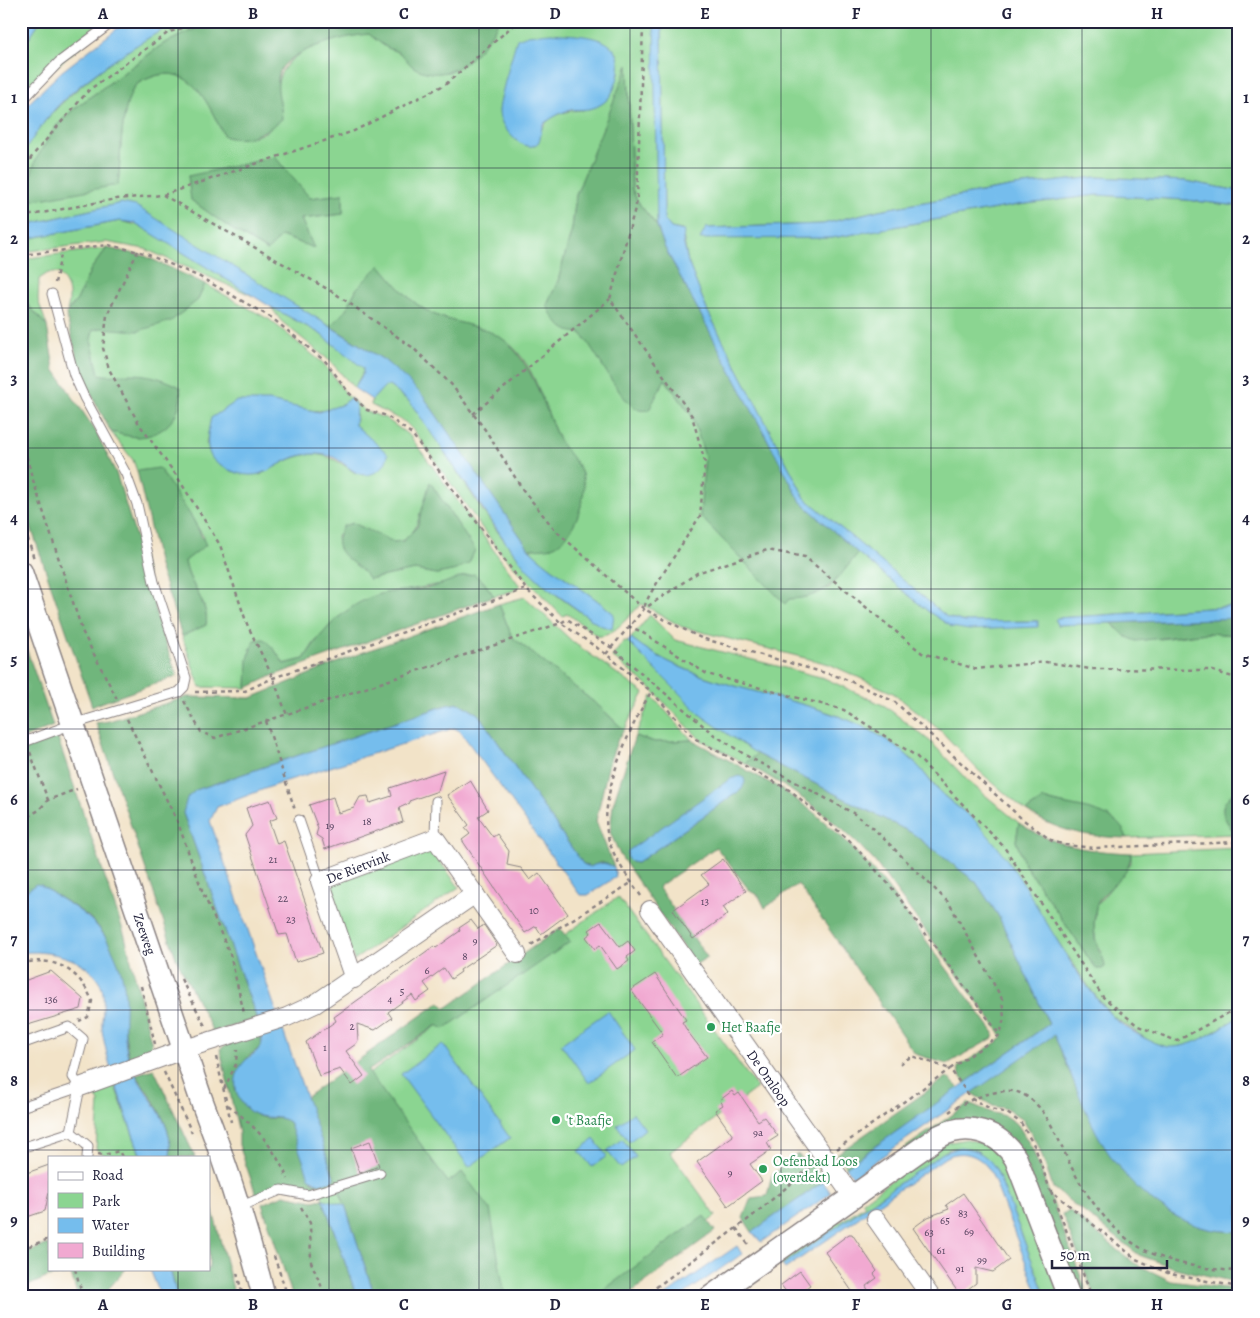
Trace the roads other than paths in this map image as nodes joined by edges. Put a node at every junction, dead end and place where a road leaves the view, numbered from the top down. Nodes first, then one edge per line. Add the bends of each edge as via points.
1 (114, 21) edge
2 (21, 102) edge
3 (52, 294) road end
4 (21, 572) edge
5 (73, 724) junction
6 (24, 742) edge
7 (436, 801) dead end
8 (299, 820) road end
9 (436, 838) junction
10 (320, 881) junction
11 (475, 894) junction
12 (650, 910) road end
13 (517, 954) road end
14 (354, 979) junction
15 (21, 1044) edge
16 (185, 1049) junction
17 (80, 1087) junction
18 (21, 1107) edge
19 (71, 1132) junction
20 (21, 1148) edge
21 (87, 1154) edge
22 (380, 1173) dead end
23 (853, 1197) junction
24 (238, 1207) junction
25 (876, 1219) dead end
26 (264, 1297) edge
27 (711, 1297) edge
28 (931, 1297) edge
29 (1069, 1297) edge

1 - 2 lane via 59,62
3 - 5 lane via 74,375 126,474 137,504 154,582 186,678 179,692
4 - 5 street, Zeeweg
5 - 6 lane
5 - 16 street, Zeeweg
7 - 9 lane
8 - 10 lane
9 - 10 street, De Rietvink
9 - 11 street
10 - 14 street, De Rietvink
11 - 13 street
11 - 14 street
12 - 23 street, De Omloop
14 - 16 street via 315,1004 281,1019
15 - 17 lane via 69,1027 84,1039 74,1077
16 - 17 street
16 - 24 street, Zeeweg
17 - 18 lane
17 - 19 lane
19 - 20 lane
19 - 21 lane via 88,1146
22 - 24 lane via 308,1195 281,1190
23 - 27 street
23 - 29 street via 946,1133 971,1129 993,1136 1002,1141 1016,1159
24 - 26 street, Zeeweg
25 - 28 street

